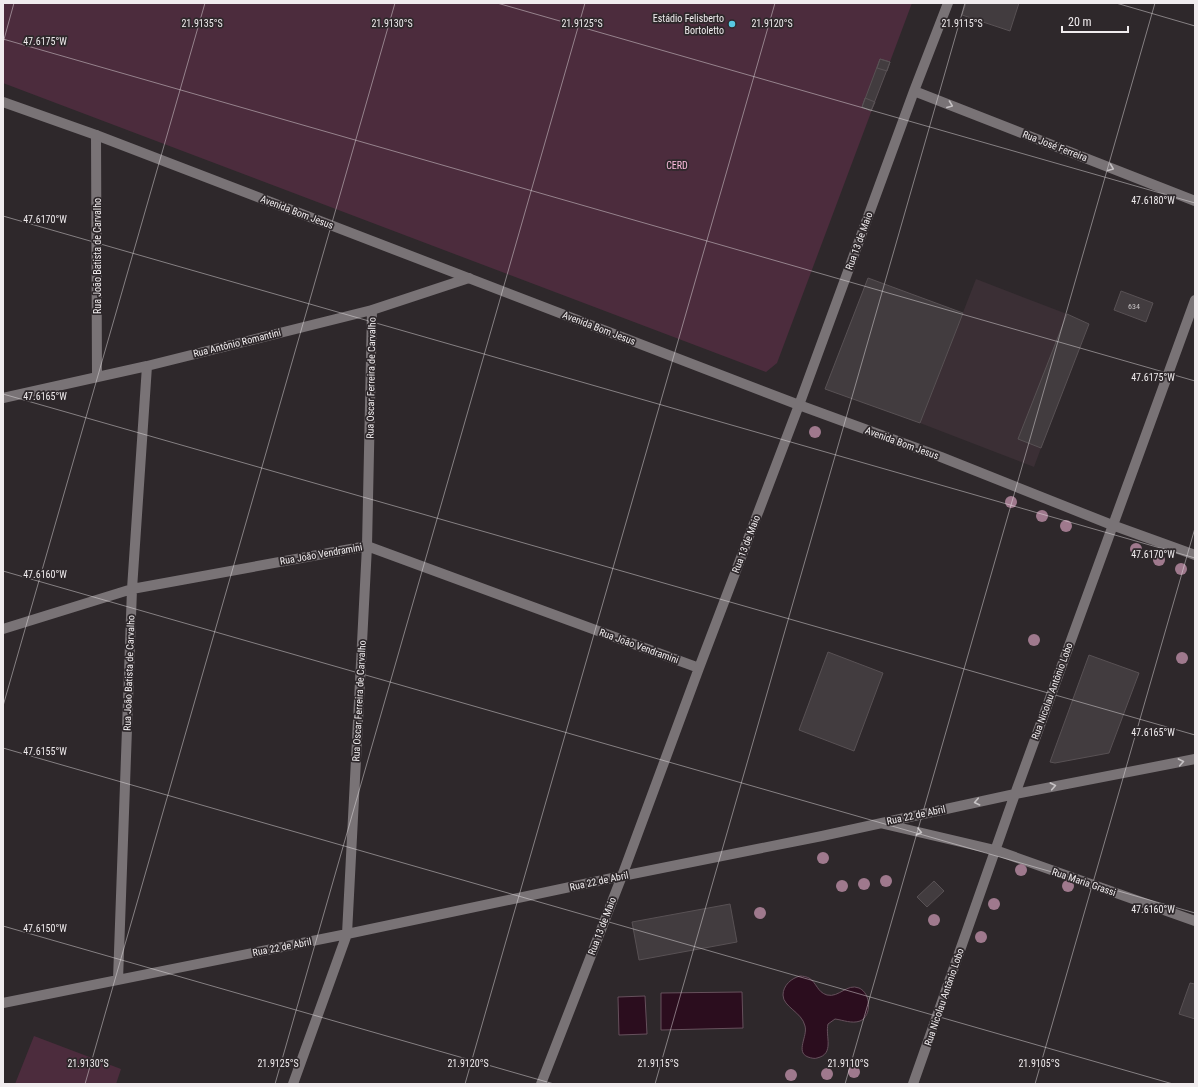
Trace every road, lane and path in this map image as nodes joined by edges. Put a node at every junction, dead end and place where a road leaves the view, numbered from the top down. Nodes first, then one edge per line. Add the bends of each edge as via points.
1 (948, 3) edge
2 (914, 91) junction
3 (3, 102) edge
4 (96, 135) junction
5 (1195, 200) edge
6 (469, 278) junction
7 (1195, 300) edge
8 (372, 310) junction
9 (147, 366) junction
10 (97, 377) junction
11 (3, 398) edge
12 (799, 405) junction
13 (1112, 525) junction
14 (367, 546) junction
15 (1195, 555) edge
16 (132, 589) junction
17 (3, 629) edge
18 (698, 668) junction
19 (1195, 759) edge
20 (1015, 794) junction
21 (881, 823) junction
22 (995, 850) junction
23 (622, 876) junction
24 (1195, 921) edge
25 (347, 934) junction
26 (118, 980) junction
27 (3, 1003) edge
28 (293, 1084) edge
29 (541, 1084) edge
30 (913, 1084) edge

1 - 2 street, Rua 13 de Maio
2 -> 5 street, Rua José Ferreira
2 - 12 street, Rua 13 de Maio
3 - 4 street, Avenida Bom Jesus
4 - 6 street, Avenida Bom Jesus
4 - 10 street, Rua João Batista de Carvalho
6 - 8 street, Rua Antônio Romantini
6 - 12 street, Avenida Bom Jesus
7 - 13 street, Rua Nicolau Antônio Lobo
8 - 9 street, Rua Antônio Romantini
8 - 14 street, Rua Oscar Ferreira de Carvalho
9 - 10 street, Rua Antônio Romantini
9 - 16 street, Rua João Batista de Carvalho
10 - 11 street, Rua Antônio Romantini
12 - 13 street, Avenida Bom Jesus via 941,457
12 - 18 street, Rua 13 de Maio
13 - 15 street, Avenida Bom Jesus
13 - 20 street, Rua Nicolau Antônio Lobo
14 - 16 street, Rua João Vendramini
14 - 18 street, Rua João Vendramini
14 - 25 street, Rua Oscar Ferreira de Carvalho
16 - 17 street, Rua João Vendramini
16 - 26 street, Rua João Batista de Carvalho
18 - 23 street, Rua 13 de Maio
20 -> 19 street, Rua 22 de Abril
20 -> 21 street, Rua 22 de Abril
20 - 22 street, Rua Nicolau Antônio Lobo
21 -> 22 street, Rua Maria Grassi
21 - 23 street, Rua 22 de Abril
22 - 24 street, Rua Maria Grassi
22 - 30 street, Rua Nicolau Antônio Lobo
23 - 25 street, Rua 22 de Abril
23 - 29 street, Rua 13 de Maio
25 - 26 street, Rua 22 de Abril
25 - 28 street, Rua Oscar Ferreira de Carvalho
26 - 27 street, Rua 22 de Abril

